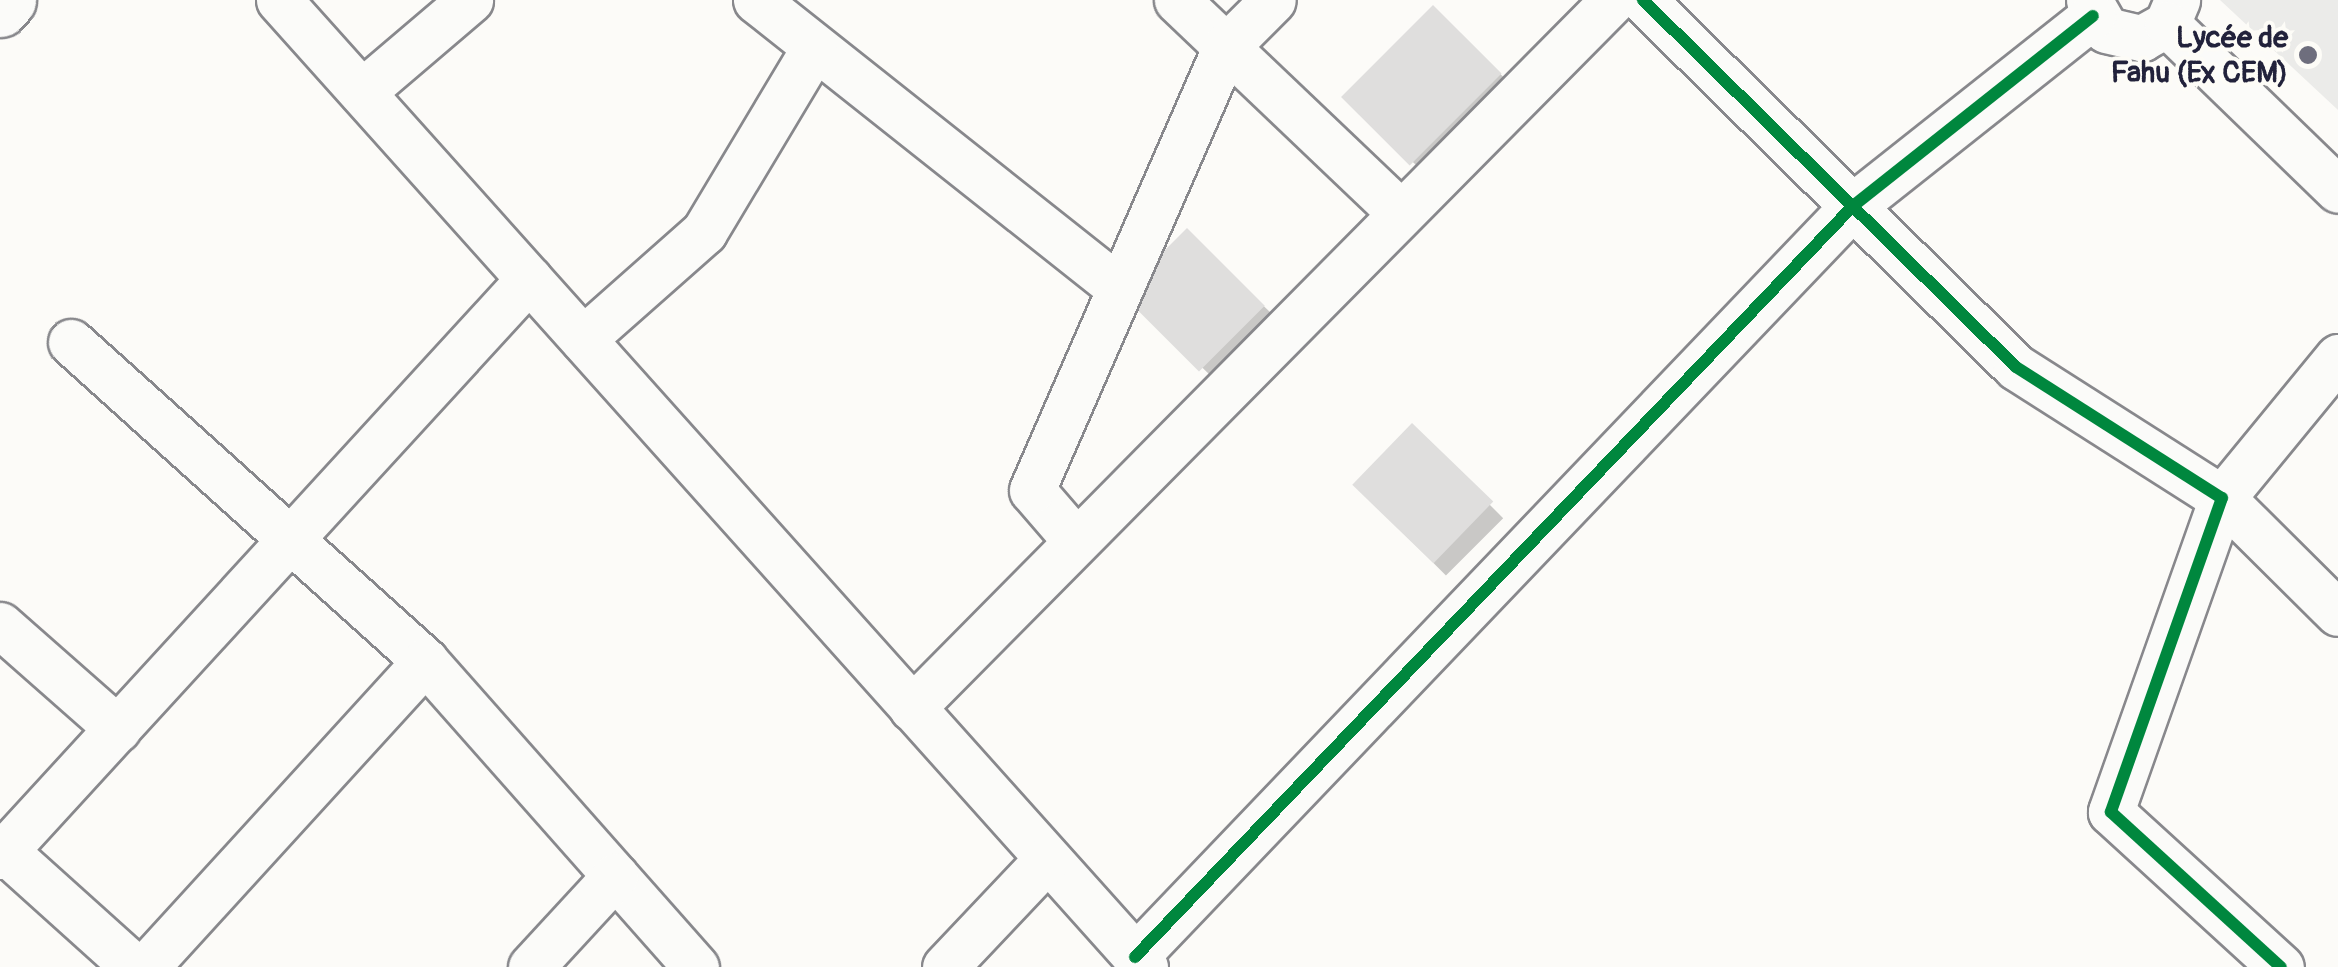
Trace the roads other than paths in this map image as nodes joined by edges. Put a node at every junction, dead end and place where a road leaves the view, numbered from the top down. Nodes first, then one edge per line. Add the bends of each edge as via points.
1 (8, 0) edge
2 (279, 0) edge
3 (470, 0) edge
4 (756, 0) edge
5 (1177, 0) edge
6 (1273, 0) edge
7 (1612, 0) edge
8 (1643, 0) edge
9 (2091, 8) edge
10 (0, 9) edge
11 (2172, 12) edge
12 (1226, 46) junction
13 (814, 48) junction
14 (362, 92) junction
15 (2338, 190) edge
16 (1853, 206) junction
17 (1401, 213) junction
18 (529, 279) junction
19 (1119, 288) junction
20 (583, 340) junction
21 (71, 342) dead end
22 (2338, 357) edge
23 (2222, 498) junction
24 (290, 540) junction
25 (1076, 541) junction
26 (2338, 613) edge
27 (0, 625) edge
28 (424, 661) junction
29 (912, 708) junction
30 (118, 729) junction
31 (3, 854) edge
32 (1048, 859) junction
33 (615, 876) junction
34 (1140, 962) edge
35 (134, 967) edge
36 (146, 967) edge
37 (531, 967) edge
38 (696, 967) edge
39 (945, 967) edge
40 (2281, 967) edge

1 - 10 street
2 - 14 street
3 - 14 street
4 - 13 street
5 - 12 street
6 - 12 street
7 - 17 street
8 - 16 street
9 - 11 street via 2123,38
9 - 16 street
11 - 15 street
12 - 17 street
12 - 19 street
13 - 19 street
13 - 20 street via 704,232
14 - 18 street
16 - 23 street via 2016,367
16 - 34 street
17 - 25 street
18 - 20 street
18 - 24 street
19 - 25 street via 1032,490
20 - 29 street
21 - 24 street
22 - 23 street
23 - 26 street
23 - 40 street via 2111,812
24 - 28 street
24 - 30 street
25 - 29 street
27 - 30 street
28 - 33 street
28 - 36 street
29 - 32 street
30 - 31 street
31 - 35 street
32 - 34 street
32 - 39 street
33 - 37 street
33 - 38 street

